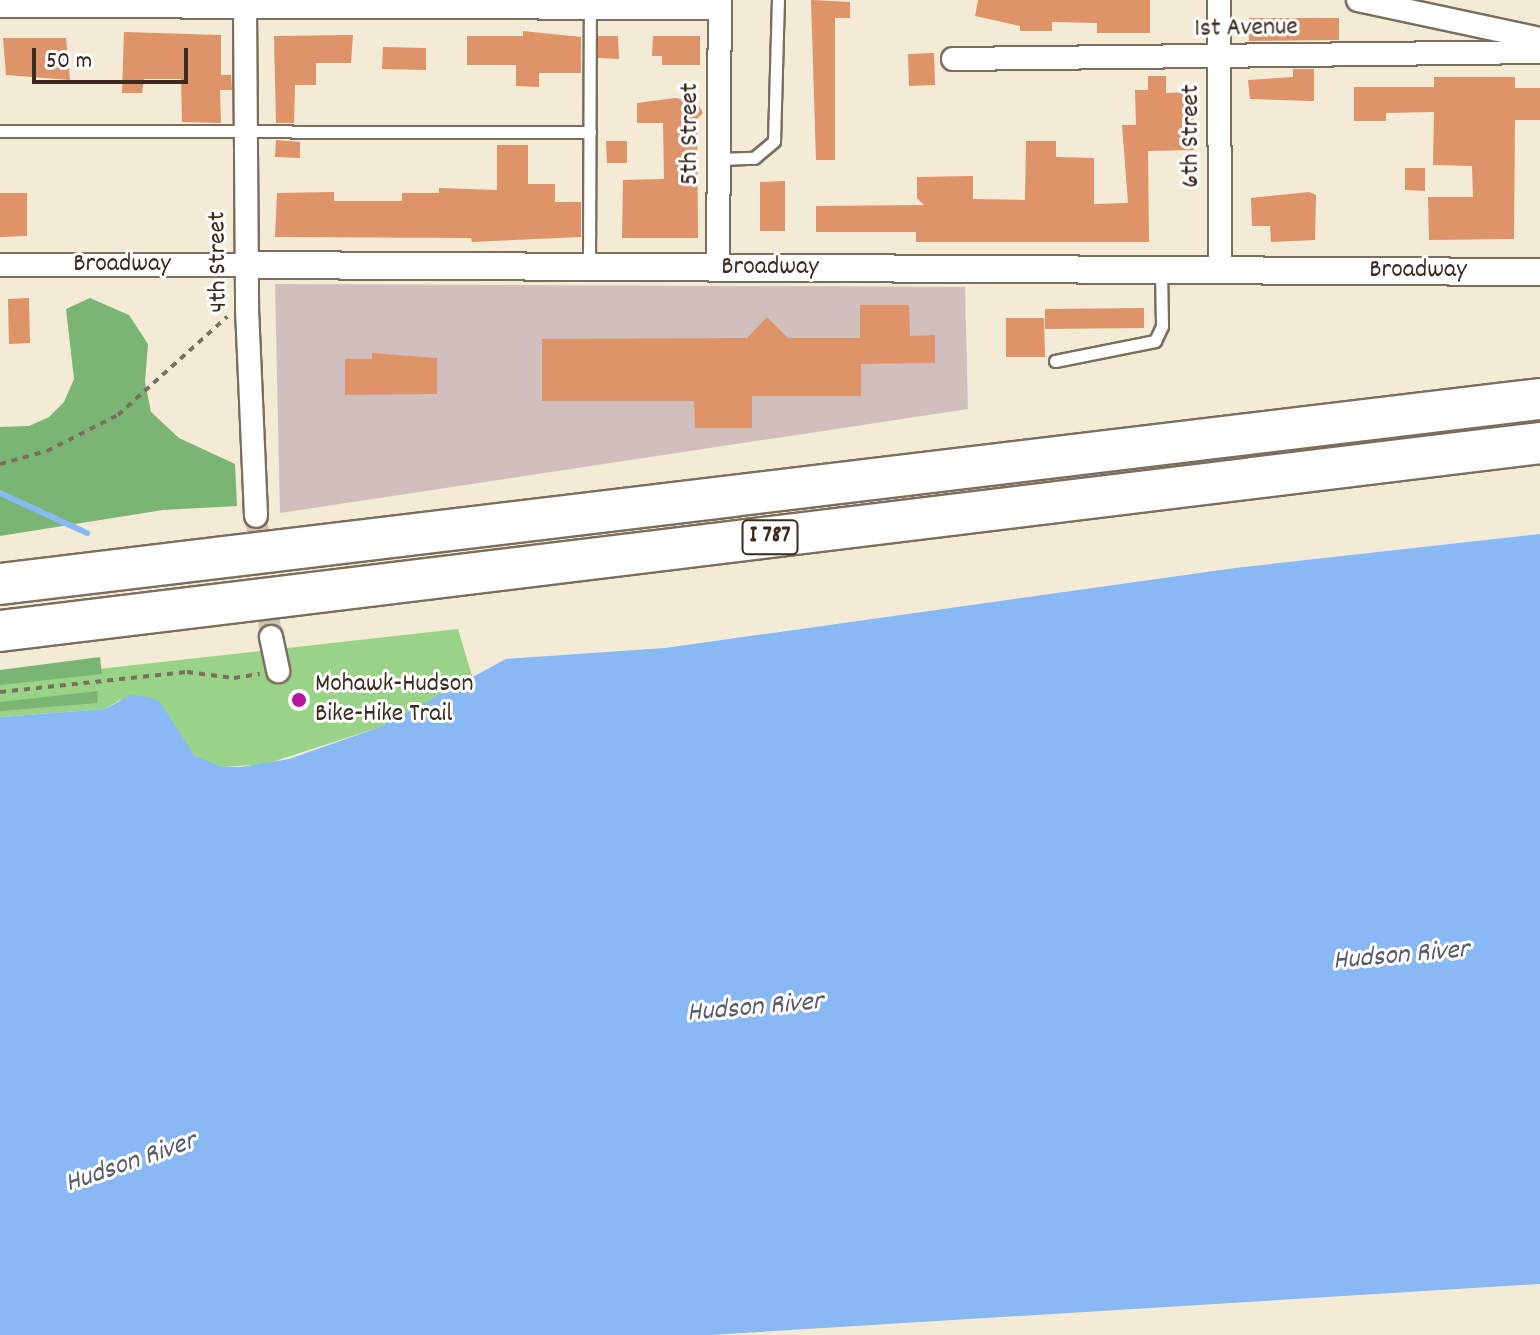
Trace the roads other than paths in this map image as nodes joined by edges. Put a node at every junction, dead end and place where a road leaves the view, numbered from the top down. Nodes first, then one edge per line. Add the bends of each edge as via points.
1 (778, 0) edge
2 (1219, 0) edge
3 (1358, 0) edge
4 (39, 3) edge
5 (169, 3) edge
6 (407, 4) edge
7 (720, 4) edge
8 (0, 6) edge
9 (245, 7) junction
10 (590, 8) junction
11 (1540, 39) edge
12 (1540, 52) edge
13 (1219, 58) junction
14 (953, 59) dead end
15 (0, 131) edge
16 (246, 132) junction
17 (590, 132) junction
18 (719, 159) junction
19 (0, 265) edge
20 (246, 265) junction
21 (589, 267) junction
22 (718, 268) junction
23 (1161, 270) junction
24 (1220, 271) junction
25 (1540, 272) edge
26 (1055, 361) dead end
27 (1540, 399) edge
28 (1540, 443) edge
29 (256, 516) tunnel mouth
30 (0, 584) edge
31 (0, 631) edge
32 (271, 637) tunnel mouth
33 (278, 671) road end

1 - 18 lane via 776,137 758,157
2 - 13 street, 6th Street
3 - 11 street
4 - 5 street
4 - 8 street
5 - 9 street
6 - 9 street
6 - 10 street
7 - 10 street
7 - 18 street, 5th Street
9 - 16 street, 4th Street
10 - 17 lane
12 - 13 street, 1st Avenue
13 - 14 street, 1st Avenue
13 - 24 street, 6th Street
15 - 16 lane
16 - 17 lane
16 - 20 street, 4th Street
17 - 21 lane
18 - 22 street, 5th Street
19 - 20 street, Broadway
20 - 21 street, Broadway
20 - 29 street, 4th Street
21 - 22 street, Broadway
22 - 23 street, Broadway
23 - 24 street, Broadway
23 - 26 lane via 1161,330 1155,341
24 - 25 street, Broadway
27 - 30 highway, I 787
28 - 31 highway, I 787
32 - 33 street

